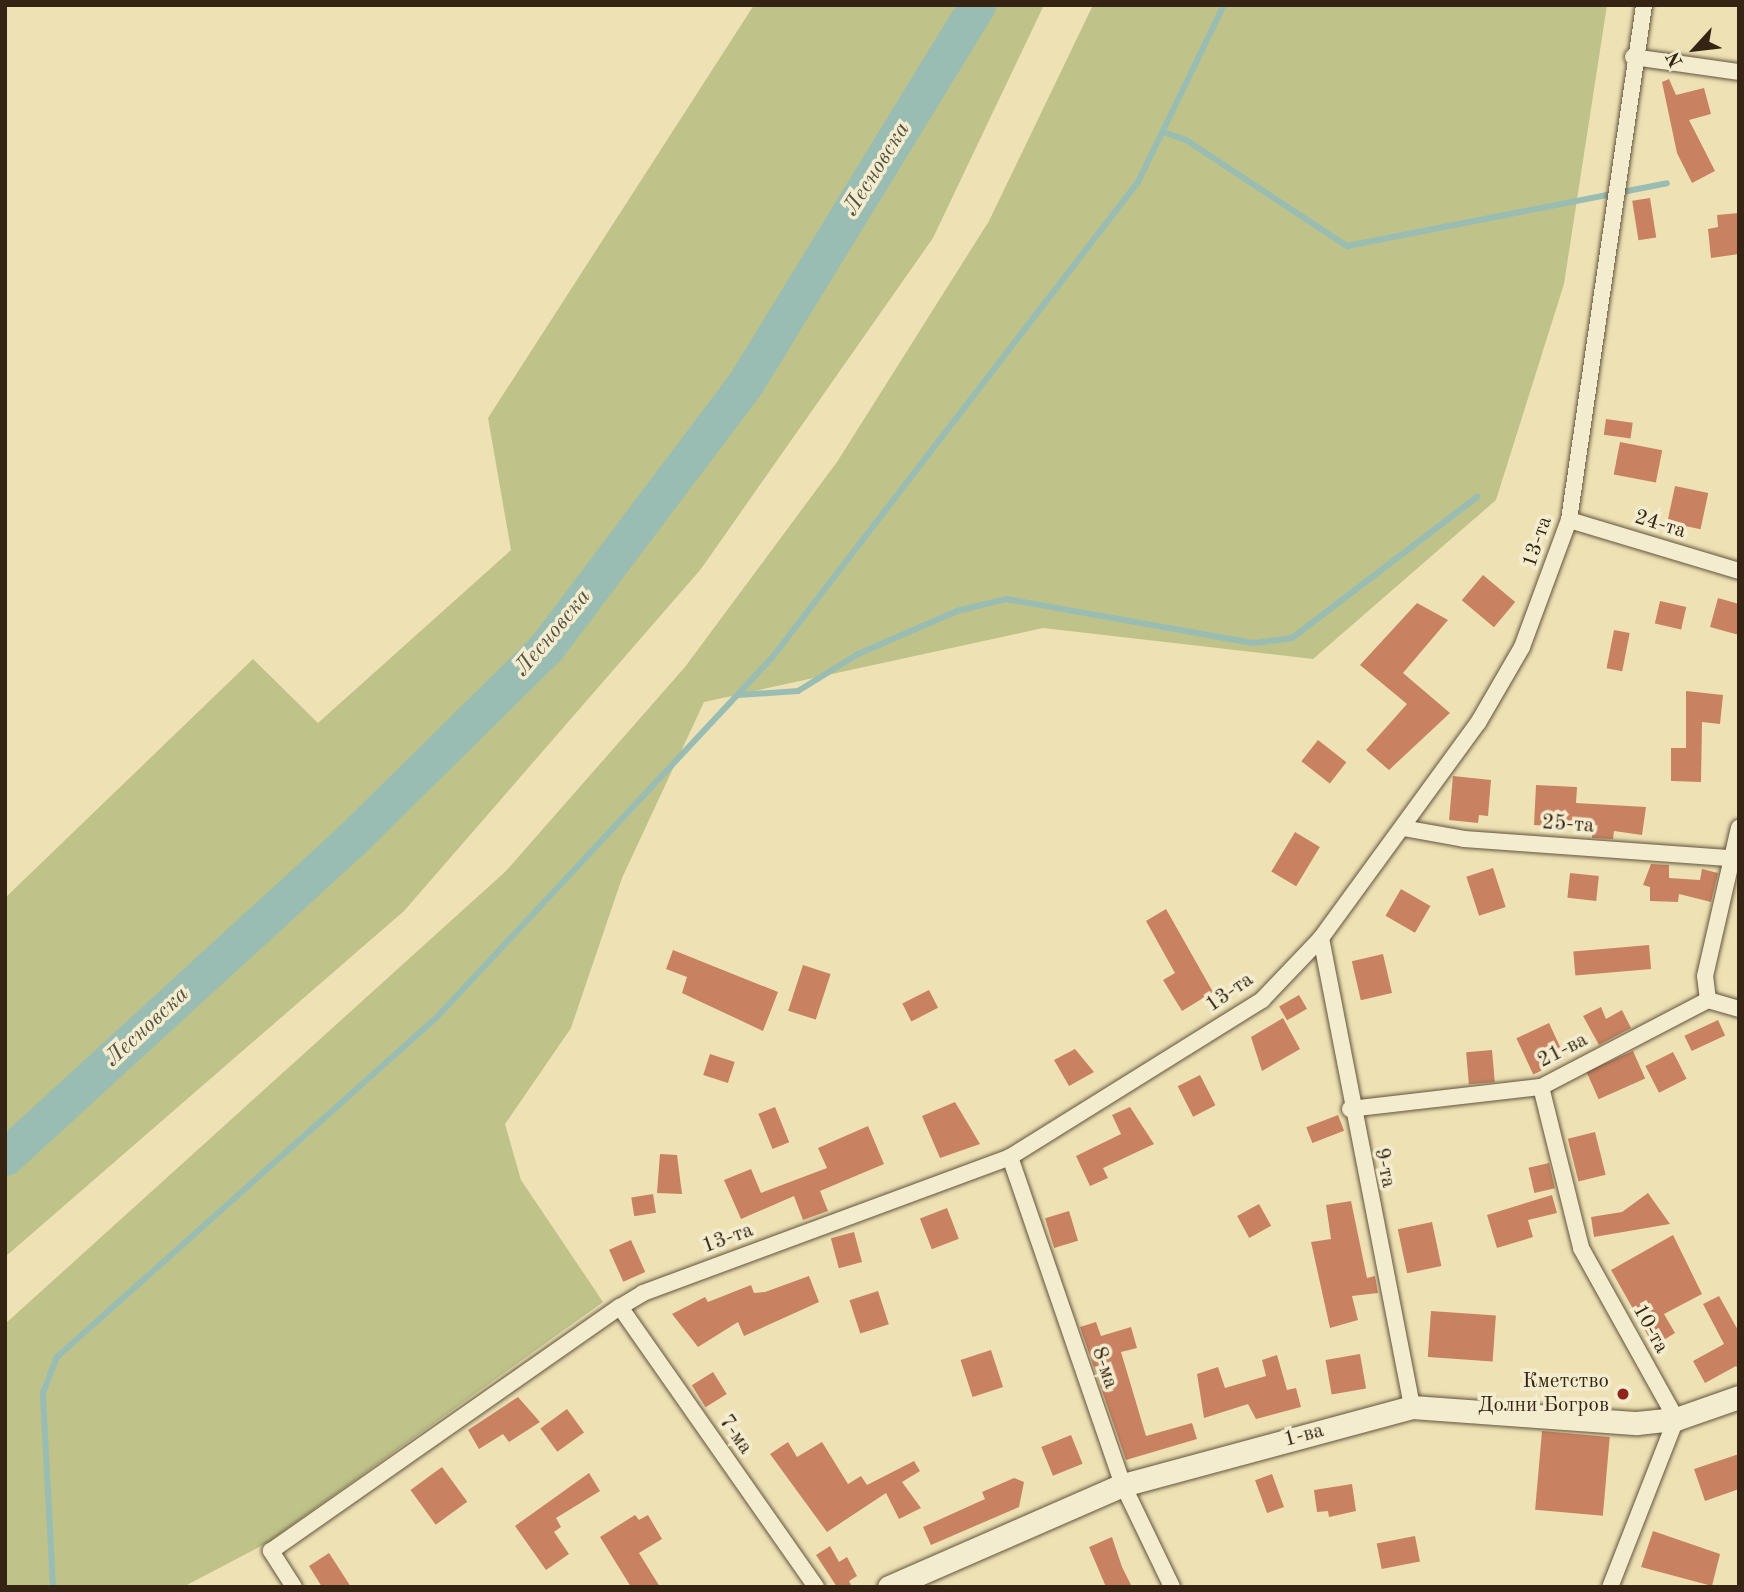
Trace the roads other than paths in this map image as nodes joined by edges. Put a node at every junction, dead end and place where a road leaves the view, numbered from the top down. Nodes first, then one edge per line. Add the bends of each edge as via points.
1 (1644, 5) edge
2 (1633, 57) junction
3 (1739, 72) edge
4 (1569, 520) junction
5 (1739, 571) edge
6 (1403, 828) junction
7 (1739, 828) edge
8 (1731, 858) junction
9 (1321, 938) junction
10 (1708, 1000) junction
11 (1739, 1009) edge
12 (1541, 1087) junction
13 (1350, 1109) junction
14 (1010, 1157) junction
15 (620, 1307) junction
16 (1739, 1397) edge
17 (1412, 1407) junction
18 (1676, 1419) junction
19 (1122, 1485) junction
20 (294, 1587) edge
21 (816, 1587) edge
22 (890, 1587) edge
23 (1172, 1587) edge
24 (1610, 1587) edge

1 - 2 street, 13-та
2 - 3 street
2 - 4 street, 13-та
4 - 5 street, 24-та
4 - 6 street, 13-та via 1522,647
6 - 8 street, 25-та via 1464,839
6 - 9 street, 13-та
7 - 8 street
8 - 10 street via 1705,976
9 - 13 street, 9-та
9 - 14 street, 13-та via 1262,1000
10 - 11 street
10 - 12 street, 21-ва
12 - 13 street, 21-ва
12 - 18 street, 10-та via 1581,1248
13 - 17 street, 9-та
14 - 15 street, 13-та via 643,1293
14 - 19 street, 8-ма
15 - 20 street, 13-та via 271,1551
15 - 21 street, 7-ма
16 - 18 street, 1-ва
17 - 18 street, 1-ва via 1637,1423
17 - 19 street, 1-ва
18 - 24 street
19 - 22 street, 1-ва
19 - 23 street, 8-ма

